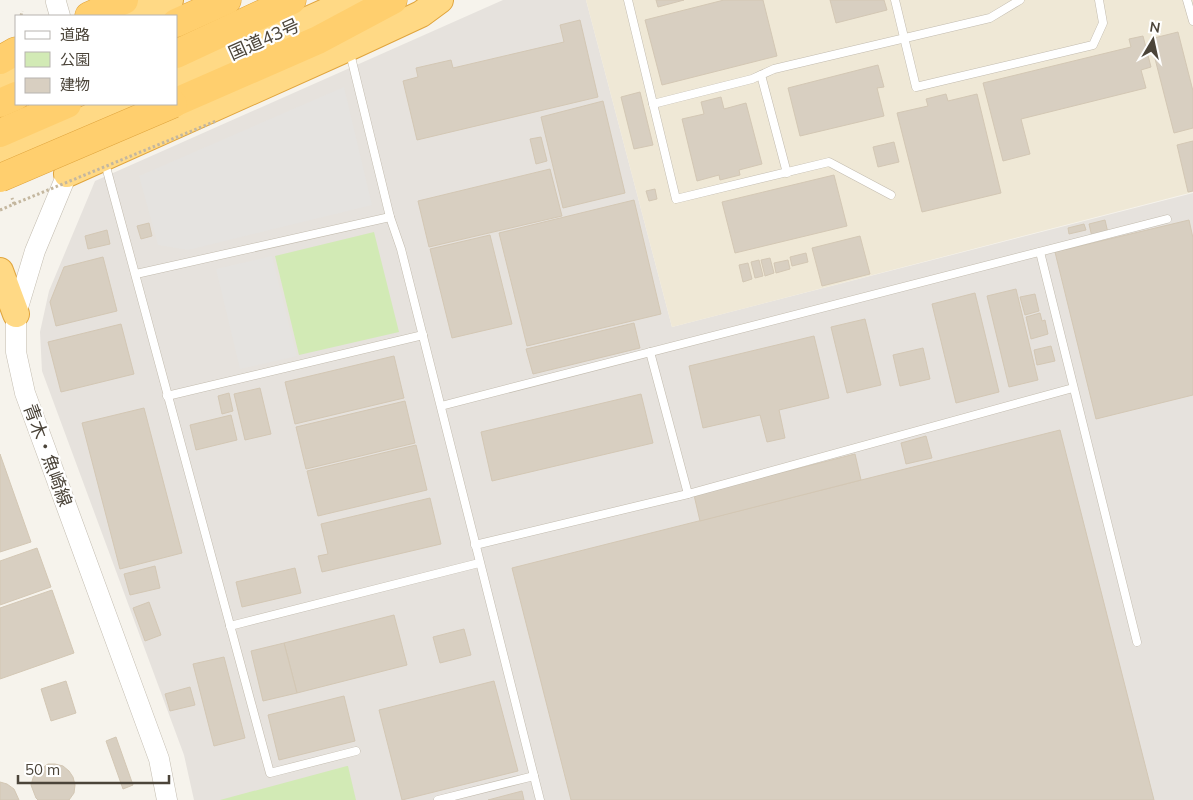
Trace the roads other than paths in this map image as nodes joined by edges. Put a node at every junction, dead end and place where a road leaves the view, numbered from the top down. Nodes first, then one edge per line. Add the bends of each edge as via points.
1 (124, 0) edge
2 (170, 0) edge
3 (227, 0) edge
4 (292, 0) edge
5 (352, 0) edge
6 (393, 0) edge
7 (440, 0) edge
8 (628, 0) edge
9 (895, 0) edge
10 (1020, 0) edge
11 (1099, 0) edge
12 (1187, 0) edge
13 (91, 15) edge
14 (136, 15) edge
15 (1193, 21) edge
16 (178, 22) edge
17 (904, 38) junction
18 (348, 48) junction
19 (15, 52) edge
20 (178, 53) edge
21 (0, 60) edge
22 (15, 72) edge
23 (761, 75) junction
24 (178, 78) edge
25 (0, 80) edge
26 (15, 96) edge
27 (178, 101) edge
28 (0, 103) edge
29 (653, 104) junction
30 (113, 105) edge
31 (171, 105) edge
32 (70, 111) edge
33 (0, 133) edge
34 (0, 157) edge
35 (104, 158) junction
36 (787, 173) junction
37 (67, 174) junction
38 (0, 178) edge
39 (891, 195) dead end
40 (390, 217) junction
41 (1167, 219) dead end
42 (1040, 252) junction
43 (0, 271) edge
44 (136, 274) junction
45 (16, 314) junction
46 (422, 335) junction
47 (650, 352) junction
48 (1073, 388) junction
49 (168, 396) junction
50 (440, 406) junction
51 (688, 494) junction
52 (475, 545) junction
53 (479, 563) junction
54 (230, 626) junction
55 (1137, 642) dead end
56 (356, 751) dead end
57 (534, 776) junction
58 (167, 800) edge
59 (438, 800) edge
60 (540, 800) edge

1 - 13 highway
2 - 14 highway
3 - 16 highway
4 - 20 highway
5 - 24 highway, 国道43号
6 - 27 highway via 318,40
7 - 18 highway via 421,14
8 - 29 lane
9 - 17 lane
10 - 17 lane via 990,18
11 - 17 lane via 1103,23 1092,46 916,87
12 - 15 lane
17 - 23 lane via 774,69
18 - 35 highway
18 - 40 lane
19 - 21 highway
22 - 25 highway
23 - 29 lane
23 - 36 lane
26 - 28 highway
29 - 36 lane via 676,199
30 - 32 highway
31 - 38 highway, bridge
32 - 33 highway
32 - 34 highway
32 - 37 street, 青木・魚崎線
35 - 37 highway
35 - 44 lane
36 - 39 lane via 829,162
37 - 45 street, 青木・魚崎線 via 35,251
40 - 44 lane
40 - 46 lane
41 - 42 lane
42 - 47 lane
42 - 48 lane
43 - 45 highway
44 - 49 lane
45 - 58 street, 青木・魚崎線 via 16,352 25,393 159,759
46 - 49 lane
46 - 50 lane
47 - 50 lane
47 - 51 lane
48 - 51 lane
48 - 55 lane
49 - 54 lane
50 - 52 lane
51 - 52 lane
52 - 53 lane
53 - 54 lane
53 - 57 lane
54 - 56 lane via 270,773
57 - 59 lane
57 - 60 lane

